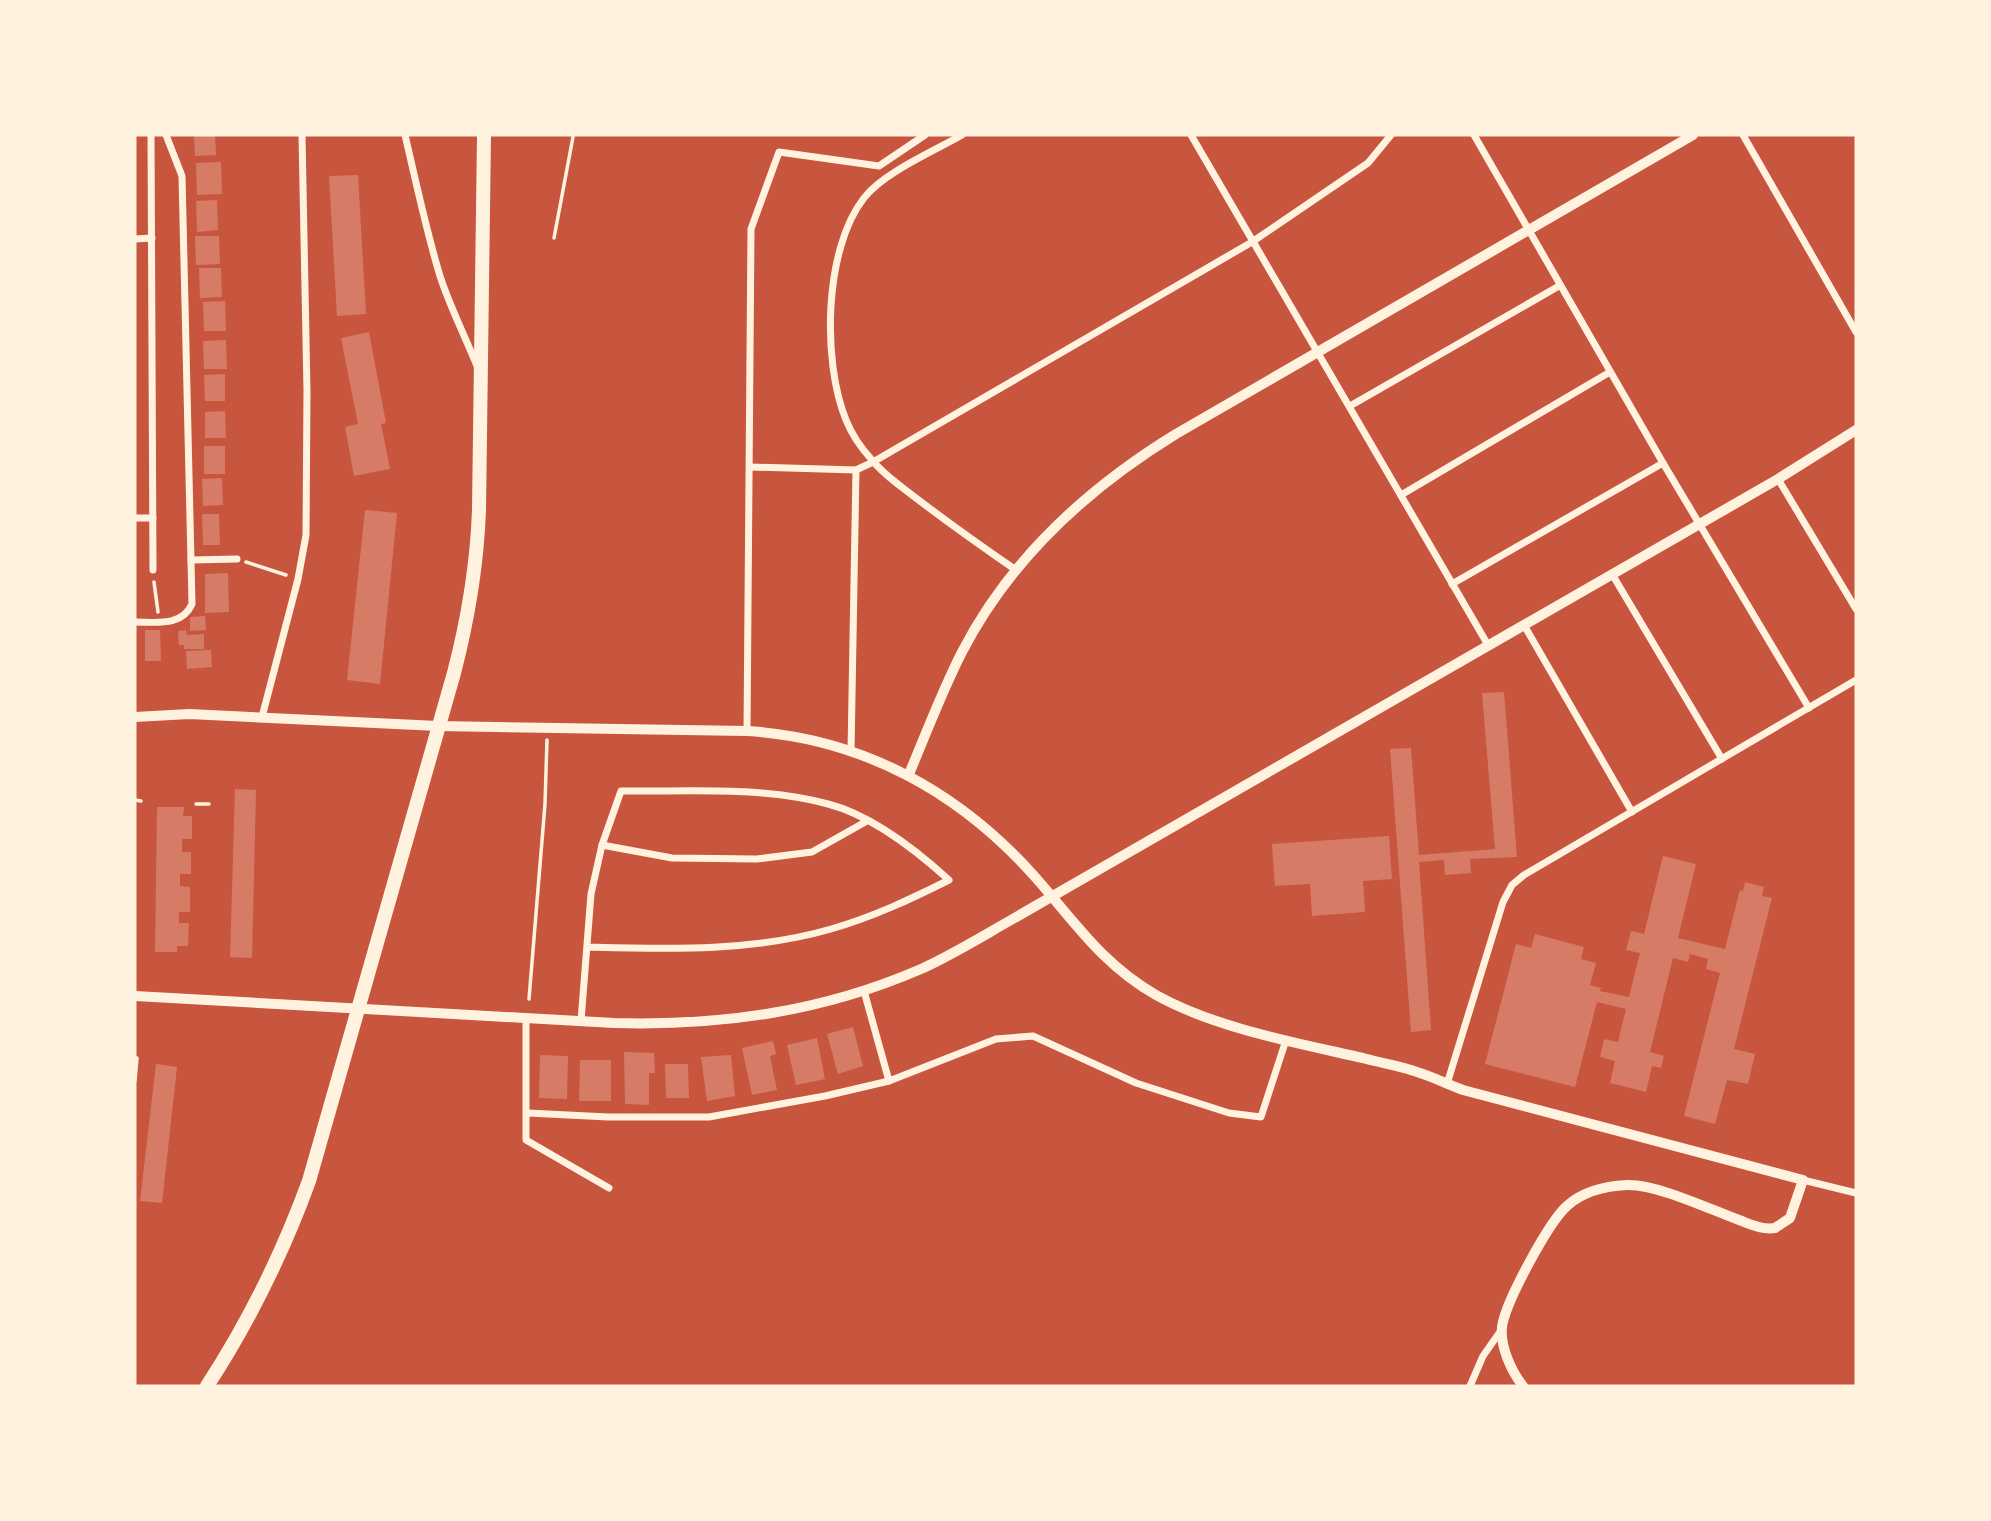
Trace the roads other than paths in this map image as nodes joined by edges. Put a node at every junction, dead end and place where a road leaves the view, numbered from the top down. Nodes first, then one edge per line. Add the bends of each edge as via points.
1 (151, 135) edge
2 (166, 135) edge
3 (302, 135) edge
4 (405, 135) edge
5 (484, 135) edge
6 (925, 135) edge
7 (962, 135) edge
8 (1192, 135) edge
9 (1391, 135) edge
10 (1474, 135) edge
11 (1693, 135) edge
12 (1743, 135) edge
13 (879, 166) junction
14 (886, 178) junction
15 (1529, 230) junction
16 (152, 238) junction
17 (135, 239) edge
18 (1252, 242) junction
19 (1559, 286) junction
20 (1856, 332) edge
21 (1318, 351) junction
22 (1610, 372) junction
23 (480, 384) junction
24 (1350, 406) junction
25 (1856, 430) edge
26 (873, 462) junction
27 (1662, 463) junction
28 (750, 467) junction
29 (856, 470) junction
30 (1778, 479) junction
31 (1401, 495) junction
32 (135, 518) edge
33 (153, 518) junction
34 (1699, 525) junction
35 (237, 559) road end
36 (191, 560) junction
37 (153, 570) road end
38 (1016, 570) junction
39 (1612, 574) junction
40 (1452, 584) junction
41 (1856, 609) edge
42 (135, 622) edge
43 (1524, 625) junction
44 (1488, 645) junction
45 (1856, 680) edge
46 (1809, 708) junction
47 (135, 717) edge
48 (262, 717) junction
49 (438, 726) junction
50 (747, 731) junction
51 (851, 752) junction
52 (1722, 759) junction
53 (909, 774) junction
54 (1632, 811) junction
55 (867, 821) junction
56 (602, 845) junction
57 (1051, 895) junction
58 (587, 947) junction
59 (864, 991) junction
60 (135, 996) edge
61 (526, 1018) junction
62 (581, 1021) junction
63 (1286, 1040) junction
64 (889, 1081) junction
65 (1447, 1084) junction
66 (528, 1113) junction
67 (1803, 1180) junction
68 (609, 1188) dead end
69 (1856, 1193) edge
70 (1502, 1328) junction
71 (207, 1386) edge
72 (1470, 1386) edge
73 (1523, 1386) edge

1 - 16 street
2 - 36 street via 182,176
3 - 48 street via 306,535
4 - 23 street via 441,278
5 - 23 main road
6 - 13 street
7 - 14 street
8 - 18 street
9 - 18 street via 1368,163
10 - 15 street
11 - 15 street
12 - 20 street
13 - 14 street
13 - 28 street via 779,152 751,229
14 - 26 street via 863,198 843,239 831,310 834,377 846,419
15 - 19 street
15 - 21 street
16 - 17 street
16 - 33 street
18 - 21 street
18 - 26 street
19 - 22 street
19 - 24 street
21 - 24 street
21 - 38 street via 1119,471 1069,512
22 - 27 street
22 - 31 street
23 - 49 main road via 473,585
24 - 31 street
25 - 30 street
26 - 29 street
26 - 38 street
27 - 34 street
27 - 40 street
28 - 29 street
28 - 50 street
29 - 51 street
30 - 34 street
30 - 41 street
31 - 40 street
32 - 33 street
33 - 37 street
34 - 39 street
34 - 46 street
35 - 36 street
36 - 42 street via 188,613 177,621
38 - 53 street via 962,651
39 - 43 street
39 - 52 street
40 - 44 street
43 - 44 street
43 - 54 street
44 - 57 street
45 - 46 street
46 - 52 street
47 - 48 street
48 - 49 street
49 - 50 street
49 - 71 main road via 309,1181 278,1261
50 - 51 street via 790,736
51 - 53 street
52 - 54 street
53 - 57 street via 993,835
54 - 65 street via 1524,875 1508,890
55 - 56 street via 812,852 757,859 672,858
55 - 56 street via 830,804 785,796 621,791
55 - 58 street via 914,849 949,880 890,909 772,942 717,947
56 - 58 street via 591,894
57 - 59 street via 942,959
57 - 63 street via 1100,953 1136,983 1185,1009
58 - 62 street
59 - 62 street via 733,1020 668,1024
59 - 64 street
60 - 61 street
61 - 62 street
61 - 66 street
63 - 64 street via 1261,1117 1228,1113 1136,1083 1033,1036 996,1039
63 - 65 street via 1413,1070
64 - 66 street via 709,1117
65 - 67 street
66 - 68 street via 526,1140
67 - 69 street
67 - 70 street via 1790,1218 1769,1229 1642,1185 1587,1193 1566,1206 1546,1233
70 - 72 street
70 - 73 street via 1508,1358

